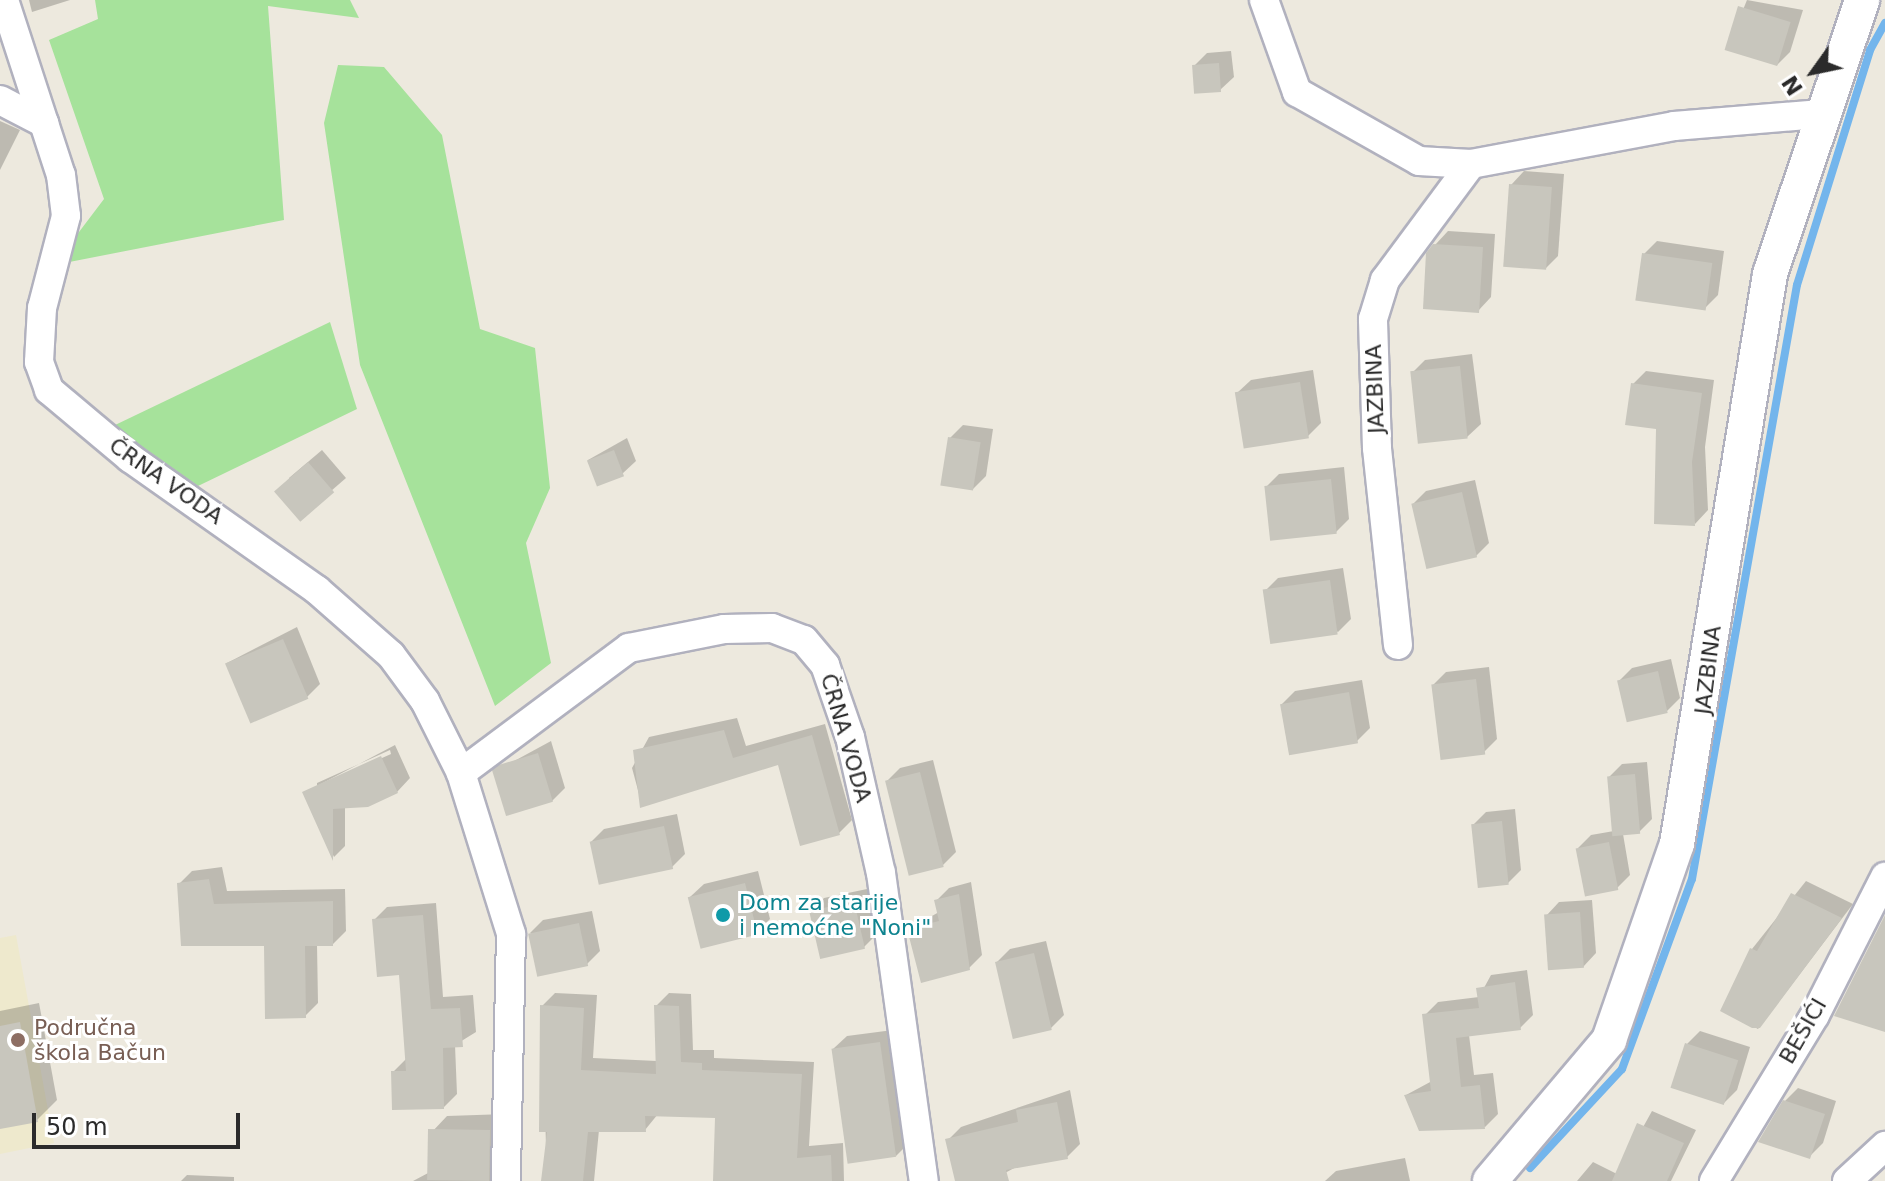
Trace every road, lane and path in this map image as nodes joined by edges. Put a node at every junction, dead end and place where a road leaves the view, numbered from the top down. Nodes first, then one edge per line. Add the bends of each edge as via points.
1 (4, 0) edge
2 (1264, 0) edge
3 (1862, 0) edge
4 (0, 100) edge
5 (1819, 114) junction
6 (44, 123) junction
7 (1471, 164) junction
8 (1398, 645) dead end
9 (461, 773) junction
10 (1885, 877) edge
11 (1885, 1146) edge
12 (506, 1181) edge
13 (924, 1181) edge
14 (1490, 1181) edge
15 (1714, 1181) edge
16 (1847, 1181) edge

1 - 6 street, ČRNA VODA
2 - 7 street via 1297,92 1419,161
3 - 5 street, JAZBINA
4 - 6 street
5 - 7 street via 1674,126
5 - 14 street, JAZBINA via 1770,274 1677,844 1609,1040
6 - 9 street, ČRNA VODA via 66,216 42,308 39,362 49,390 130,458 317,590 391,655 425,701
7 - 8 street, JAZBINA via 1385,280 1373,319 1377,448
9 - 12 street, ČRNA VODA via 511,934
9 - 13 street, ČRNA VODA via 629,648 724,629 772,628 804,640 825,665 850,737 881,873
10 - 15 street, BEŠIĆI via 1815,1015
11 - 16 street

